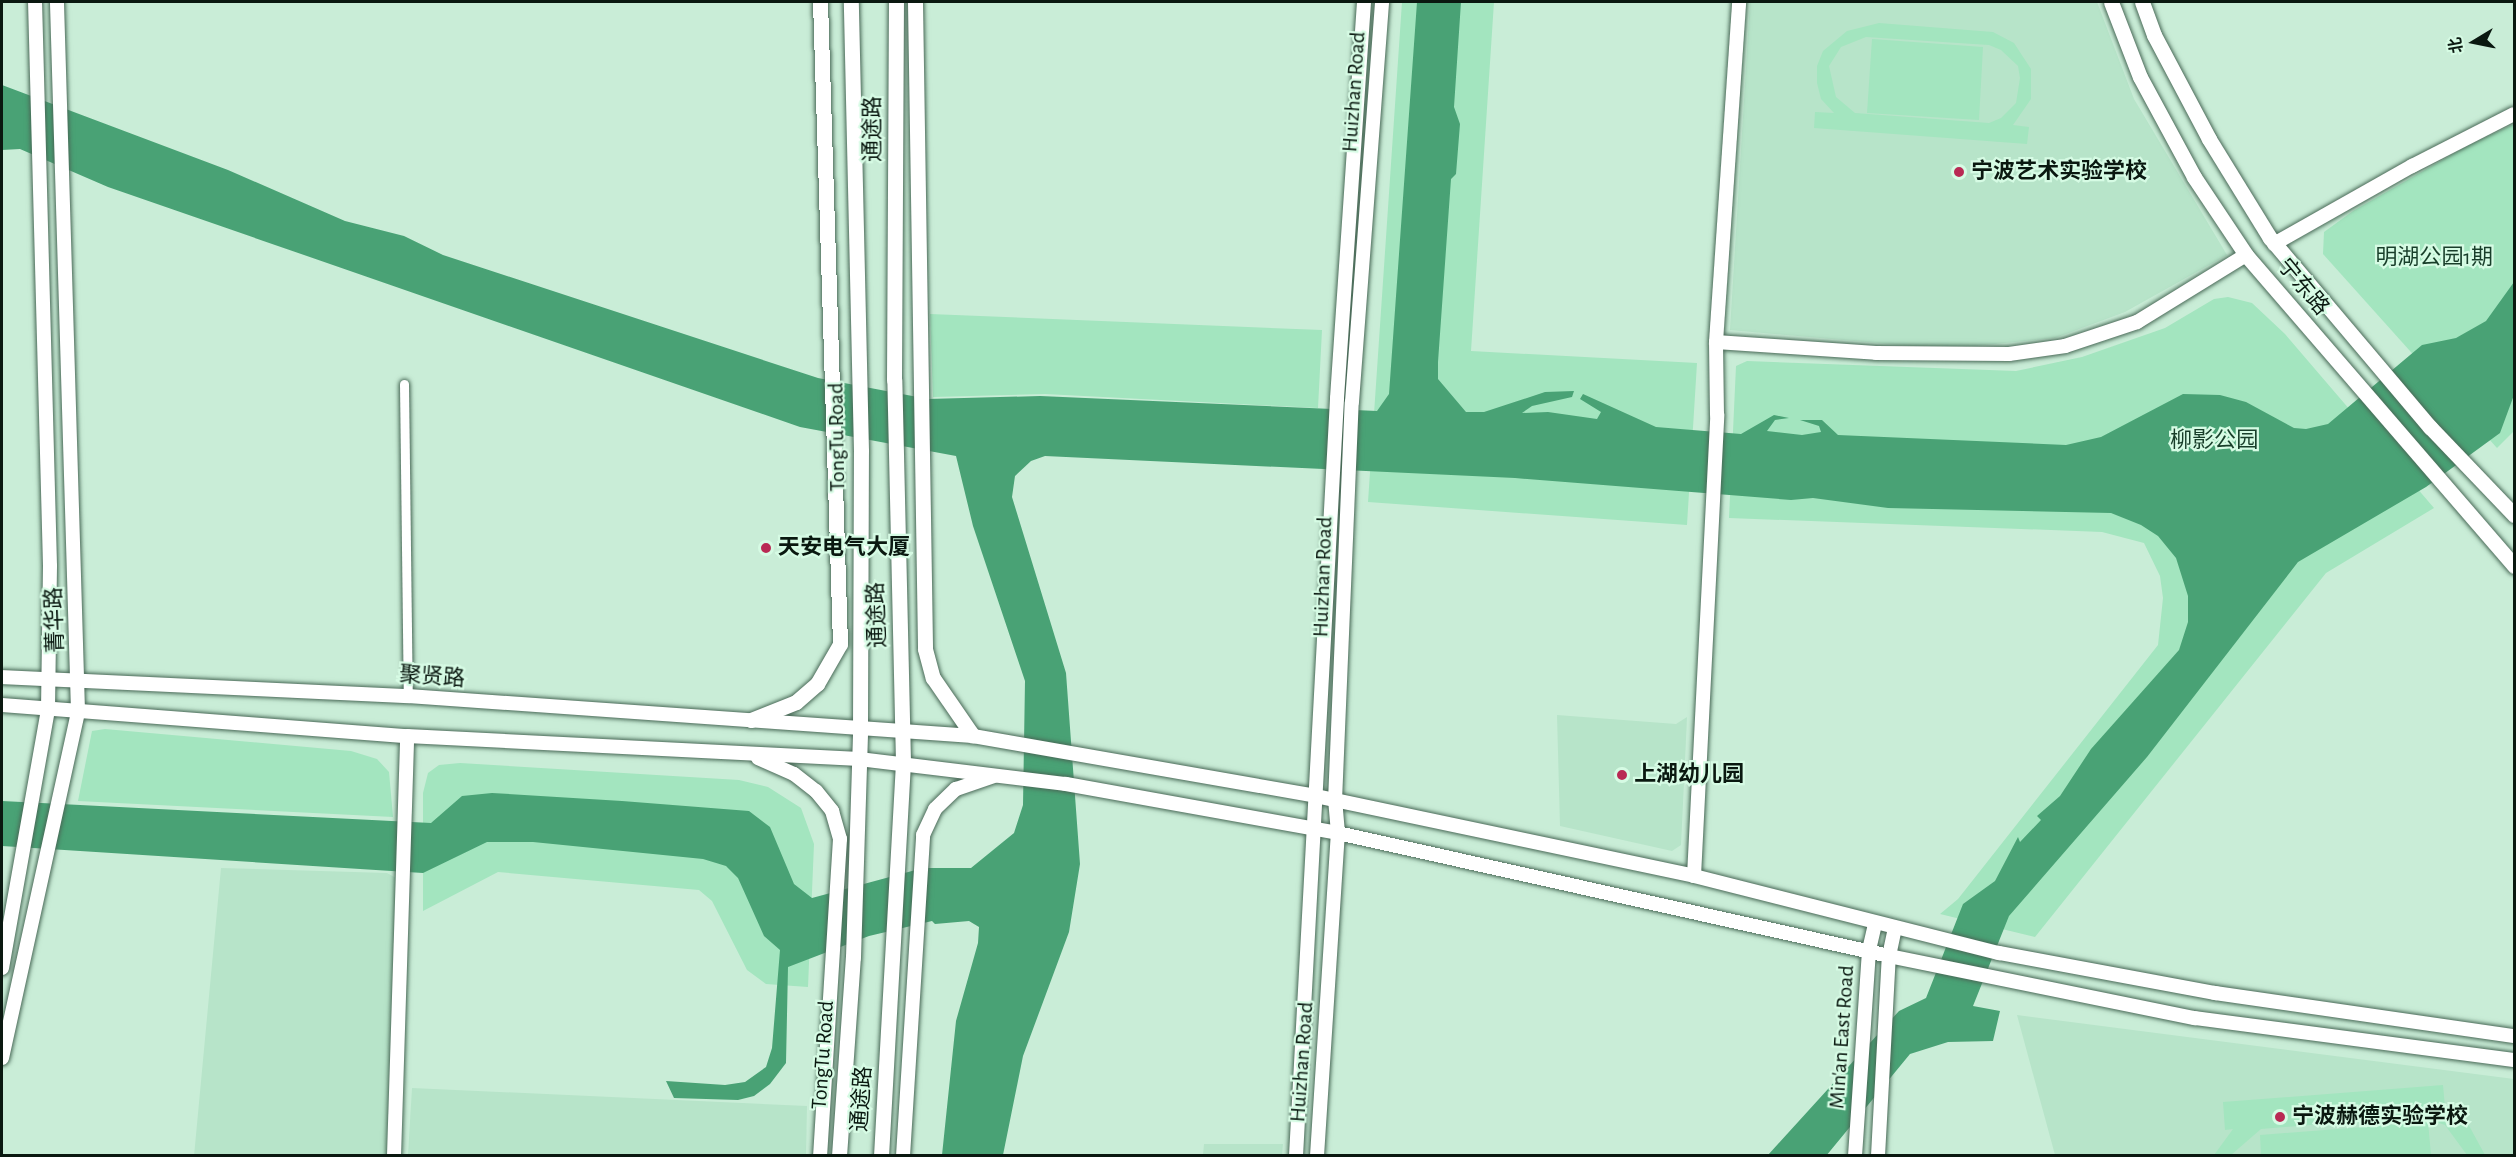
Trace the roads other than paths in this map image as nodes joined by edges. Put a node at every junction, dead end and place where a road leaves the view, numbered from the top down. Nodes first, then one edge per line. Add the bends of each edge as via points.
1 (35, 2) edge
2 (57, 2) edge
3 (820, 2) edge
4 (851, 2) edge
5 (896, 2) edge
6 (915, 2) edge
7 (1364, 2) edge
8 (1382, 2) edge
9 (1739, 2) edge
10 (2111, 2) edge
11 (2142, 2) edge
12 (2514, 114) edge
13 (2274, 244) junction
14 (2246, 255) junction
15 (1716, 342) junction
16 (404, 384) dead end
17 (2514, 515) edge
18 (2514, 566) edge
19 (2, 677) edge
20 (50, 679) junction
21 (78, 680) junction
22 (408, 696) junction
23 (2, 705) edge
24 (48, 709) junction
25 (78, 711) junction
26 (751, 720) junction
27 (860, 728) junction
28 (903, 730) junction
29 (407, 736) junction
30 (973, 736) junction
31 (741, 753) junction
32 (859, 759) junction
33 (903, 762) junction
34 (997, 775) junction
35 (1316, 796) junction
36 (1335, 801) junction
37 (1315, 830) junction
38 (1338, 833) junction
39 (1694, 876) junction
40 (1875, 923) junction
41 (1895, 927) junction
42 (1869, 950) junction
43 (1889, 956) junction
44 (2, 968) edge
45 (2514, 1036) edge
46 (2, 1058) edge
47 (2514, 1060) edge
48 (394, 1155) edge
49 (820, 1155) edge
50 (839, 1155) edge
51 (881, 1155) edge
52 (903, 1155) edge
53 (1296, 1155) edge
54 (1317, 1155) edge
55 (1855, 1155) edge
56 (1878, 1155) edge

1 - 20 street
2 - 21 street, 菁华路
3 - 26 main road via 840,644 817,684 803,696
4 - 27 main road, TongTu Road via 861,451
5 - 28 main road, 通途路 via 894,380
6 - 30 main road via 925,649 933,678
7 - 35 street, Huizhan Road via 1332,479
8 - 36 street, Huizhan Road via 1352,402
9 - 15 street
10 - 14 main road, 宁东路 via 2140,78 2194,177
11 - 13 main road, 宁东路 via 2154,35 2209,139
12 - 13 street
13 - 17 main road, 宁东路 via 2430,427
14 - 15 street via 2137,322 2065,346 2009,354 1898,353
14 - 18 main road, 宁东路
15 - 39 street via 1717,415
16 - 22 street
19 - 20 street, 聚贤路
20 - 21 street, 聚贤路
20 - 24 street
21 - 22 street, 聚贤路
21 - 25 street, 菁华路
22 - 26 street, 聚贤路
23 - 24 street
24 - 25 street
24 - 44 street
25 - 29 street
25 - 46 street, 菁华路
26 - 27 street, 聚贤路
27 - 28 street, 聚贤路
27 - 32 main road, TongTu Road
28 - 30 street, 聚贤路
28 - 33 main road, 通途路
29 - 31 street
29 - 48 street
30 - 35 street, 聚贤路 via 1065,749
31 - 32 street
31 - 49 street via 794,774 816,791 832,811 840,839
32 - 33 street
32 - 50 main road, TongTu Road via 853,957
33 - 34 street
33 - 51 main road, 通途路
34 - 37 street
34 - 52 street via 956,789 935,809 923,836
35 - 36 street, 聚贤路
35 - 37 street, Huizhan Road
36 - 38 street, Huizhan Road
36 - 39 street, 聚贤路
37 - 38 street
37 - 53 street, Huizhan Road
38 - 42 street
38 - 54 street, Huizhan Road
39 - 40 street, 聚贤路
40 - 41 street, 聚贤路
40 - 42 street, Min'an East Road
41 - 43 street, Min'an East Road
41 - 45 street, 聚贤路 via 1999,954 2238,997
42 - 43 street
42 - 55 street, Min'an East Road
43 - 47 street via 2195,1018
43 - 56 street, Min'an East Road

